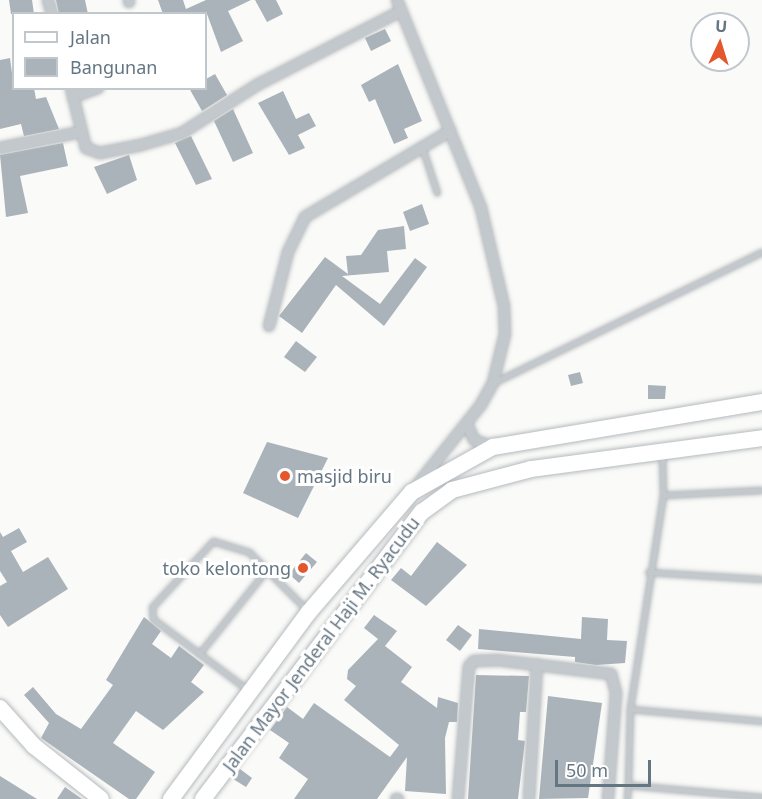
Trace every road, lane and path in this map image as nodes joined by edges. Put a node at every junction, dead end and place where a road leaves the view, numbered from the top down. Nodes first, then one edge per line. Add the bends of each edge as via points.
1 (399, 5) edge
2 (71, 92) edge
3 (450, 131) junction
4 (81, 132) junction
5 (422, 145) junction
6 (0, 148) edge
7 (437, 193) dead end
8 (762, 252) edge
9 (269, 326) dead end
10 (494, 383) junction
11 (762, 402) edge
12 (467, 424) junction
13 (762, 438) edge
14 (493, 447) junction
15 (662, 452) junction
16 (762, 490) edge
17 (412, 492) junction
18 (663, 495) junction
19 (268, 568) junction
20 (648, 572) junction
21 (762, 579) edge
22 (309, 612) junction
23 (330, 628) junction
24 (200, 654) junction
25 (537, 664) junction
26 (250, 691) junction
27 (630, 710) junction
28 (1, 712) edge
29 (762, 721) edge
30 (628, 785) junction
31 (681, 790) junction
32 (714, 796) edge
33 (743, 797) edge
34 (762, 797) edge
35 (101, 799) edge
36 (171, 799) edge
37 (203, 799) edge
38 (458, 799) edge
39 (529, 799) edge
40 (608, 799) edge
41 (627, 799) edge
42 (680, 799) edge

1 - 3 street
1 - 4 street via 257,85 182,133 100,153 86,148
2 - 4 street
3 - 5 street
3 - 10 street via 481,208 504,306 504,343
4 - 6 street
5 - 7 lane
5 - 9 street via 305,217 288,252
8 - 10 lane
10 - 12 street
11 - 14 main road, Jalan Mayor Jenderal Haji M. Ryacudu
12 - 14 street via 474,440
12 - 17 street
13 - 15 main road, Jalan Mayor Jenderal Haji M. Ryacudu
14 - 17 main road, Jalan Mayor Jenderal Haji M. Ryacudu
15 - 18 lane
15 - 23 main road, Jalan Mayor Jenderal Haji M. Ryacudu via 531,469 452,490 422,512
16 - 18 lane
17 - 22 main road, Jalan Mayor Jenderal Haji M. Ryacudu
18 - 20 lane
19 - 22 lane
19 - 24 lane
19 - 24 lane via 241,548 213,541 152,607 153,619
20 - 21 lane
20 - 27 lane
22 - 23 main road
22 - 26 main road, Jalan Mayor Jenderal Haji M. Ryacudu
23 - 37 main road, Jalan Mayor Jenderal Haji M. Ryacudu
24 - 26 lane
25 - 38 street via 474,661 469,666
25 - 39 street
25 - 40 street via 611,674 616,693
26 - 36 main road, Jalan Mayor Jenderal Haji M. Ryacudu
27 - 29 lane
27 - 30 lane
28 - 35 main road via 34,746
30 - 31 lane
30 - 41 lane
31 - 32 lane
31 - 42 lane
32 - 33 lane
33 - 34 lane

